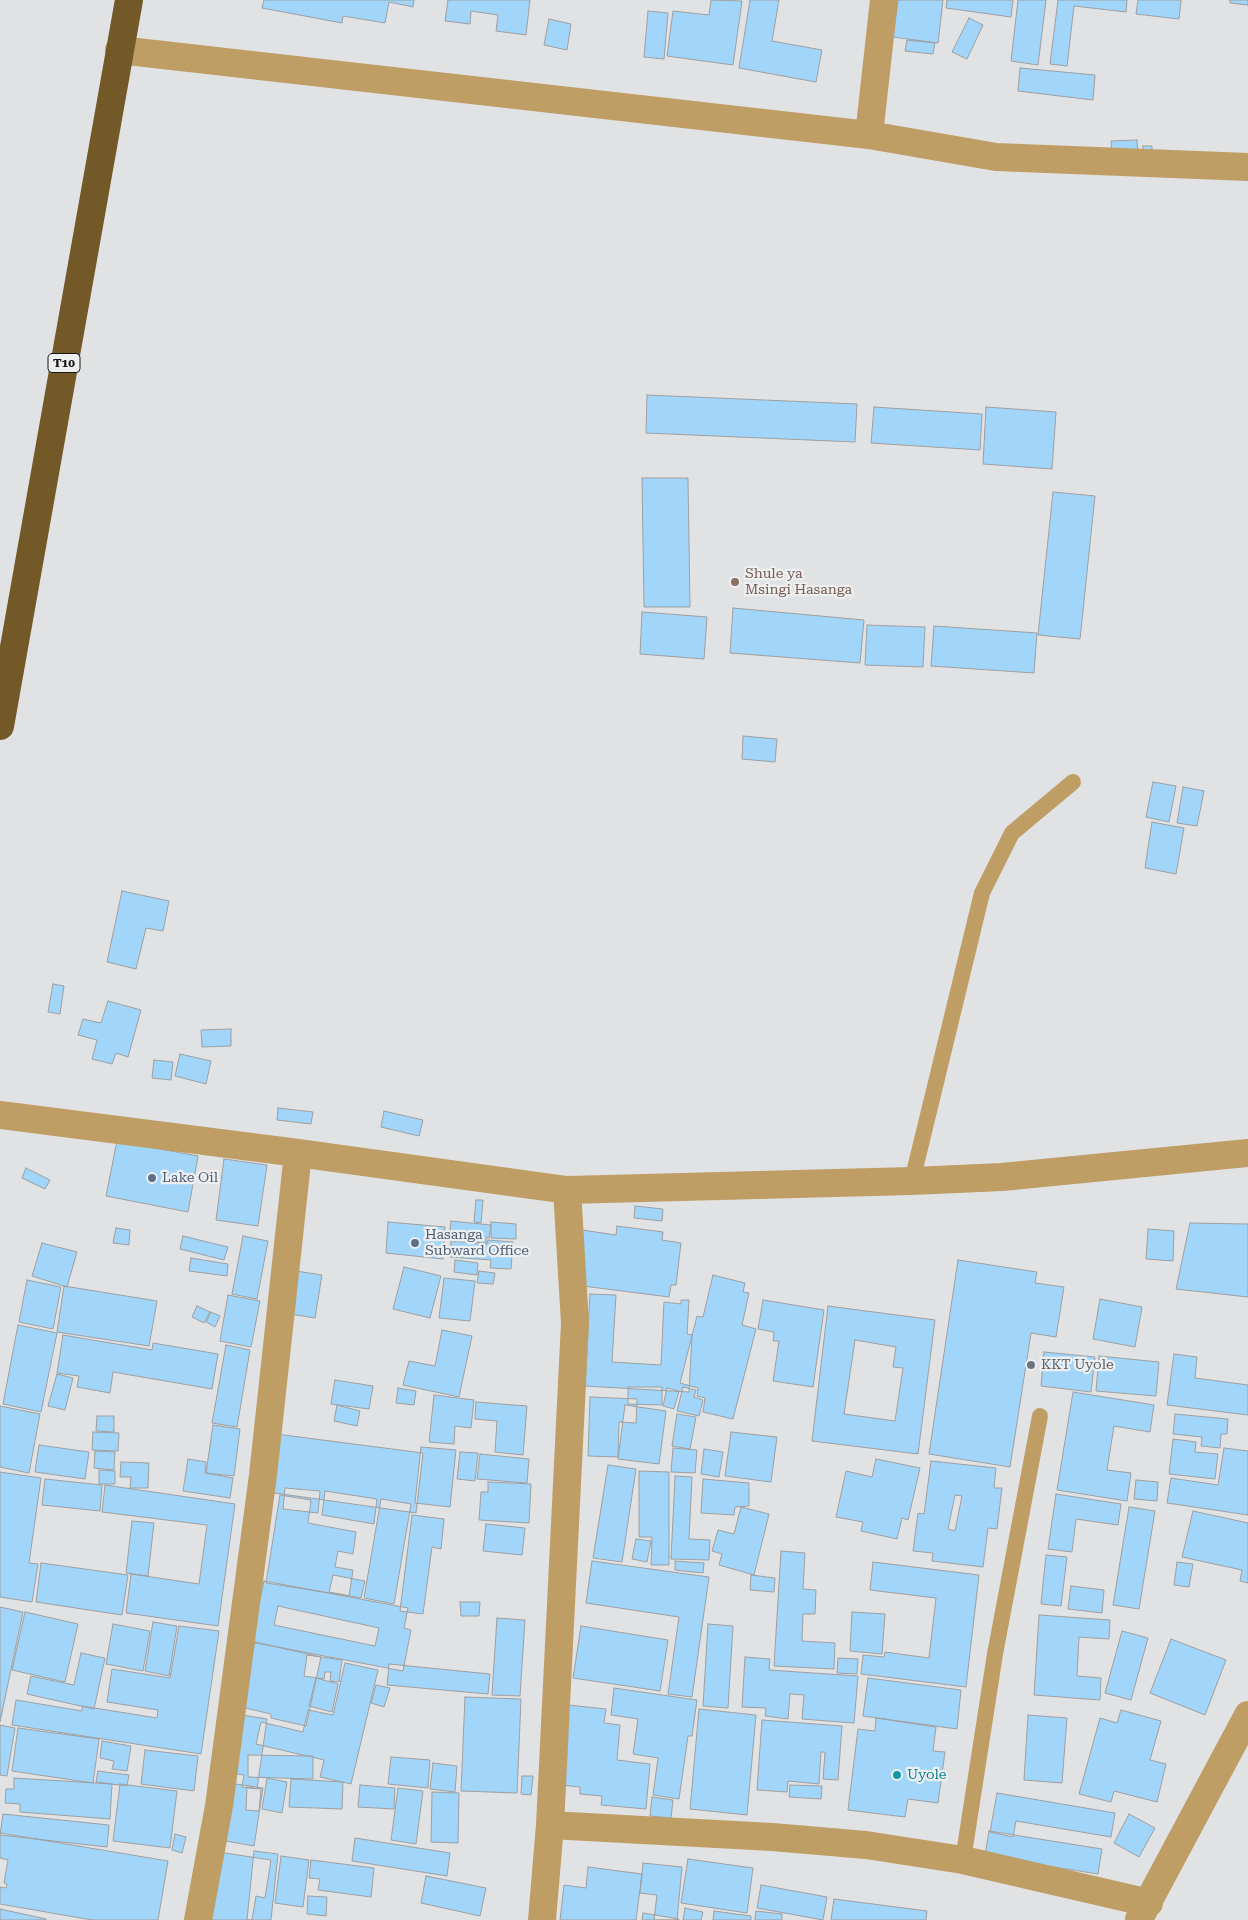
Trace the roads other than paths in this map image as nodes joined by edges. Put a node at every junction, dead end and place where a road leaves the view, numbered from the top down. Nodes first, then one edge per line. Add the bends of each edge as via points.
1 (129, 0) edge
2 (884, 0) edge
3 (119, 50) junction
4 (869, 135) junction
5 (1248, 167) edge
6 (0, 726) edge
7 (1072, 782) dead end
8 (0, 1114) edge
9 (298, 1153) junction
10 (1248, 1153) edge
11 (912, 1181) junction
12 (567, 1190) junction
13 (1040, 1416) dead end
14 (1248, 1715) edge
15 (550, 1825) junction
16 (963, 1860) junction
17 (1143, 1912) edge
18 (198, 1920) edge
19 (542, 1920) edge

1 - 3 highway, T10
2 - 4 street
3 - 4 street
3 - 6 highway, T10
4 - 5 street via 996,157
7 - 11 lane via 1012,833 982,893
8 - 9 street
9 - 12 street
9 - 18 street via 220,1806
10 - 11 street via 1002,1177
11 - 12 street
12 - 15 street via 576,1323
13 - 16 lane via 994,1654
14 - 17 street
15 - 16 street via 772,1837 866,1845
15 - 19 street
16 - 17 street

